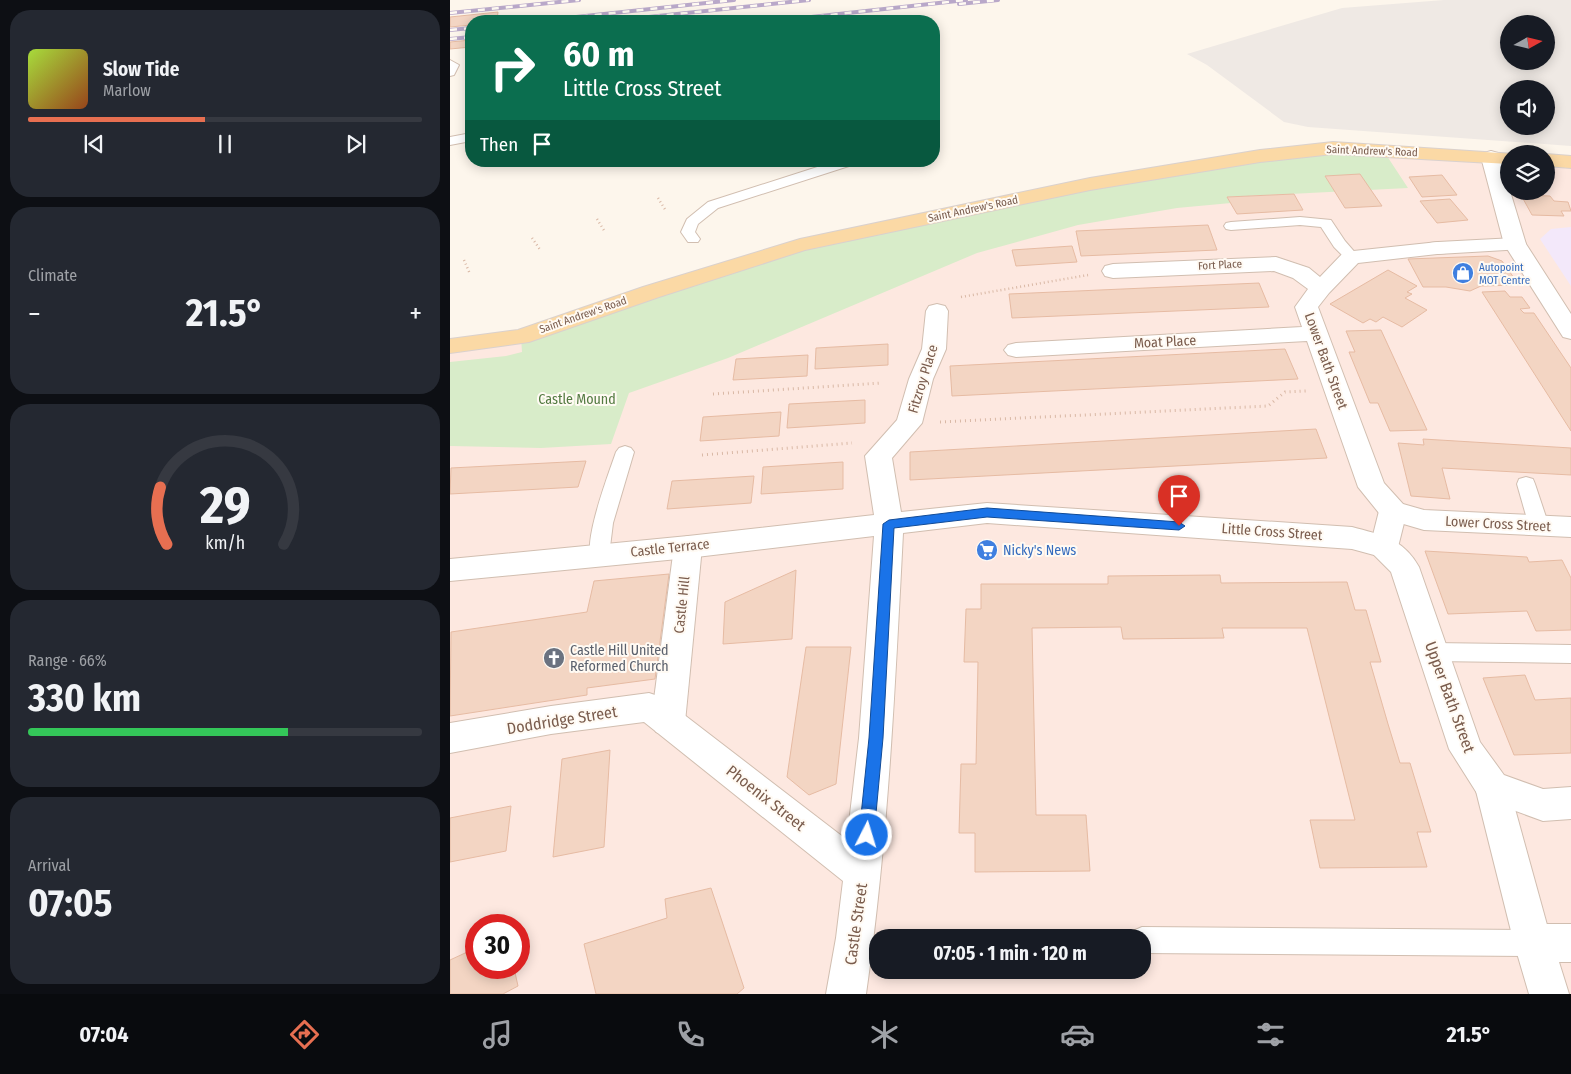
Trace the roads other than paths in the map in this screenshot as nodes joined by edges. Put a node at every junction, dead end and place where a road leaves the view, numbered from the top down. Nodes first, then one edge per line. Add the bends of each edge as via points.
1 (450, 63) edge
2 (450, 73) edge
3 (465, 137) edge
4 (450, 141) edge
5 (1500, 157) edge
6 (1555, 161) edge
7 (1571, 162) edge
8 (831, 167) edge
9 (1507, 200) edge
10 (1231, 226) dead end
11 (693, 240) dead end
12 (1515, 244) junction
13 (1352, 257) junction
14 (1113, 271) road end
15 (1321, 288) junction
16 (937, 311) road end
17 (1571, 332) edge
18 (1315, 333) junction
19 (450, 346) edge
20 (1016, 350) dead end
21 (625, 452) dead end
22 (1526, 484) dead end
23 (1392, 511) junction
24 (889, 524) junction
25 (1540, 526) junction
26 (1571, 527) edge
27 (688, 547) junction
28 (1384, 547) junction
29 (599, 555) junction
30 (450, 570) edge
31 (1432, 652) junction
32 (1571, 654) edge
33 (668, 722) junction
34 (450, 738) edge
35 (1492, 786) junction
36 (1571, 803) edge
37 (863, 874) junction
38 (866, 938) edge
39 (1151, 940) edge
40 (1533, 943) junction
41 (1571, 943) edge
42 (846, 994) edge
43 (1549, 994) edge

1 - 2 lane via 453,65
3 - 4 lane
5 - 19 main road, Saint Andrew's Road via 1333,148 1260,156 1099,182 800,245 521,337
6 - 7 main road
8 - 11 lane via 713,205 692,222 688,232
9 - 12 street
10 - 13 lane via 1300,220 1326,223
12 - 13 street
12 - 17 street
13 - 15 street, Lower Bath Street
14 - 15 street, Fort Place via 1276,264 1301,273
15 - 18 street, Lower Bath Street via 1306,307
16 - 24 street, Fitzroy Place via 934,349 920,379 910,423 878,456
18 - 20 street, Moat Place
18 - 23 street, Lower Bath Street via 1372,487
21 - 29 lane via 603,523
22 - 25 lane
23 - 25 street, Lower Cross Street via 1424,520
23 - 28 street
24 - 27 street, Castle Terrace
24 - 28 street, Little Cross Street via 987,513 1352,538
24 - 37 street, Castle Street via 876,738
25 - 26 street, Lower Cross Street
27 - 29 street, Castle Terrace
27 - 33 street, Castle Hill
28 - 31 street, Upper Bath Street via 1404,567
29 - 30 street, Castle Terrace
31 - 32 lane
31 - 35 street, Upper Bath Street via 1466,749
33 - 34 street, Doddridge Street via 649,706
33 - 37 street, Phoenix Street
35 - 36 street via 1543,805
35 - 40 street, Upper Bath Street
37 - 38 street, Castle Street
38 - 42 street, Castle Street
39 - 40 lane
40 - 41 street
40 - 43 street, Upper Bath Street

